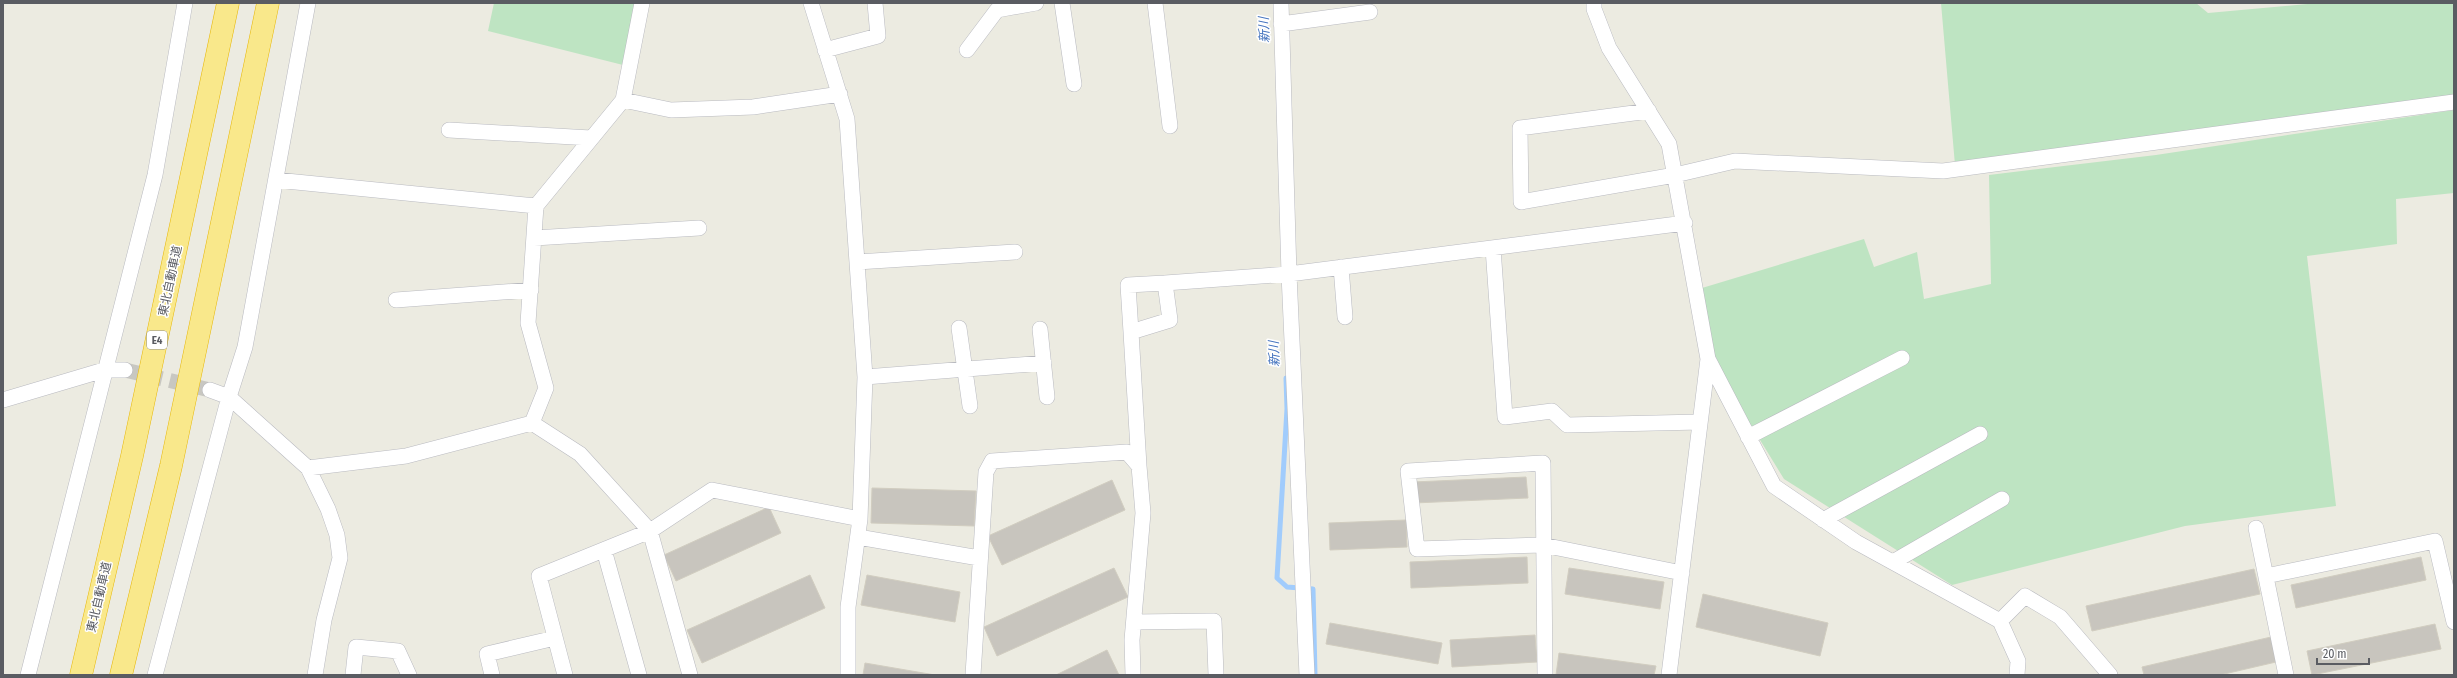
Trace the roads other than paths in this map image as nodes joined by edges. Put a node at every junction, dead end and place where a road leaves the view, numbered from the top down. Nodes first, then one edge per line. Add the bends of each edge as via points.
1 (185, 3) edge
2 (228, 3) edge
3 (268, 3) edge
4 (308, 3) edge
5 (642, 3) edge
6 (810, 3) edge
7 (875, 3) edge
8 (1036, 3) edge
9 (1062, 3) edge
10 (1155, 3) edge
11 (1281, 3) edge
12 (1594, 3) edge
13 (1370, 12) dead end
14 (1281, 24) junction
15 (826, 50) junction
16 (967, 50) dead end
17 (1074, 84) dead end
18 (840, 94) junction
19 (623, 100) junction
20 (2454, 102) edge
21 (1649, 112) junction
22 (1170, 126) dead end
23 (449, 130) dead end
24 (591, 138) junction
25 (1675, 175) junction
26 (276, 180) junction
27 (536, 206) junction
28 (1685, 223) junction
29 (699, 228) dead end
30 (534, 238) junction
31 (1492, 248) junction
32 (1015, 252) dead end
33 (857, 262) junction
34 (1341, 267) junction
35 (1289, 274) junction
36 (1165, 283) junction
37 (531, 290) junction
38 (396, 300) dead end
39 (1345, 317) dead end
40 (959, 328) dead end
41 (1040, 329) dead end
42 (1131, 332) junction
43 (1902, 358) dead end
44 (1708, 359) junction
45 (1044, 363) junction
46 (104, 370) junction
47 (125, 370) tunnel mouth
48 (965, 370) junction
49 (865, 377) junction
50 (210, 390) tunnel mouth
51 (229, 397) junction
52 (1047, 397) dead end
53 (3, 400) edge
54 (970, 406) dead end
55 (1700, 422) junction
56 (532, 424) junction
57 (1980, 434) dead end
58 (1748, 437) junction
59 (1139, 466) junction
60 (308, 468) junction
61 (2002, 499) dead end
62 (860, 519) junction
63 (1823, 520) junction
64 (2256, 528) dead end
65 (650, 531) junction
66 (858, 537) junction
67 (1543, 545) junction
68 (604, 550) junction
69 (979, 558) junction
70 (1893, 562) junction
71 (1682, 573) junction
72 (2266, 576) junction
73 (2000, 621) junction
74 (1134, 622) junction
75 (2454, 622) edge
76 (555, 638) junction
77 (2106, 673) edge
78 (28, 675) edge
79 (81, 675) edge
80 (121, 675) edge
81 (155, 675) edge
82 (315, 675) edge
83 (353, 675) edge
84 (409, 675) edge
85 (492, 675) edge
86 (565, 675) edge
87 (639, 675) edge
88 (690, 675) edge
89 (848, 675) edge
90 (973, 675) edge
91 (1133, 675) edge
92 (1216, 675) edge
93 (1307, 675) edge
94 (1545, 675) edge
95 (1669, 675) edge
96 (2017, 675) edge
97 (2286, 675) edge

1 - 46 street via 155,175
2 - 79 highway, 東北自動車道 / E4 via 132,456
3 - 80 highway via 171,466
4 - 26 street
5 - 19 street
6 - 15 street
7 - 15 street via 878,36
8 - 16 street via 997,10
9 - 17 street
10 - 22 street
11 - 14 street
12 - 21 street via 1594,9 1610,48
13 - 14 street
14 - 35 street
15 - 18 street
18 - 19 street via 753,107 671,110
18 - 33 street via 848,119
19 - 24 street
20 - 25 street via 1943,171 1735,161
21 - 25 street via 1669,144
21 - 25 street via 1520,128 1522,202
23 - 24 street
24 - 27 street
25 - 28 street
26 - 27 street
26 - 51 street via 245,347
27 - 30 street
28 - 31 street
28 - 44 street
29 - 30 street
30 - 37 street
31 - 34 street
31 - 55 street via 1505,417 1552,411 1567,425
32 - 33 street
33 - 49 street
34 - 35 street
34 - 39 street
35 - 36 street
35 - 93 street
36 - 42 street via 1170,320
36 - 42 street via 1128,285
37 - 38 street
37 - 56 street via 528,323 546,388
40 - 48 street
41 - 45 street
42 - 59 street
43 - 58 street
44 - 55 street
44 - 58 street
45 - 48 street
45 - 52 street
46 - 47 street
46 - 53 street
46 - 78 street
48 - 49 street
48 - 54 street
49 - 62 street
50 - 51 street
51 - 60 street
51 - 81 street
55 - 71 street
56 - 60 street via 406,456
56 - 65 street via 580,454
57 - 63 street
58 - 63 street via 1774,486
59 - 69 street via 1127,452 992,460 986,472
59 - 74 street via 1143,513
60 - 82 street via 328,509 337,535 340,558 324,620
61 - 70 street
62 - 65 street via 712,490
62 - 66 street
63 - 70 street
64 - 72 street
65 - 68 street
65 - 88 street
66 - 69 street
66 - 89 street via 848,607
67 - 67 street via 1542,463 1408,472 1417,549
67 - 71 street
67 - 94 street
68 - 76 street via 539,576
68 - 87 street
69 - 90 street
70 - 73 street
71 - 95 street
72 - 75 street via 2434,541
72 - 97 street
73 - 77 street via 2025,596 2060,617
73 - 96 street via 2018,661
74 - 91 street
74 - 92 street via 1214,621
76 - 85 street via 487,654
76 - 86 street
83 - 84 street via 356,647 398,650

